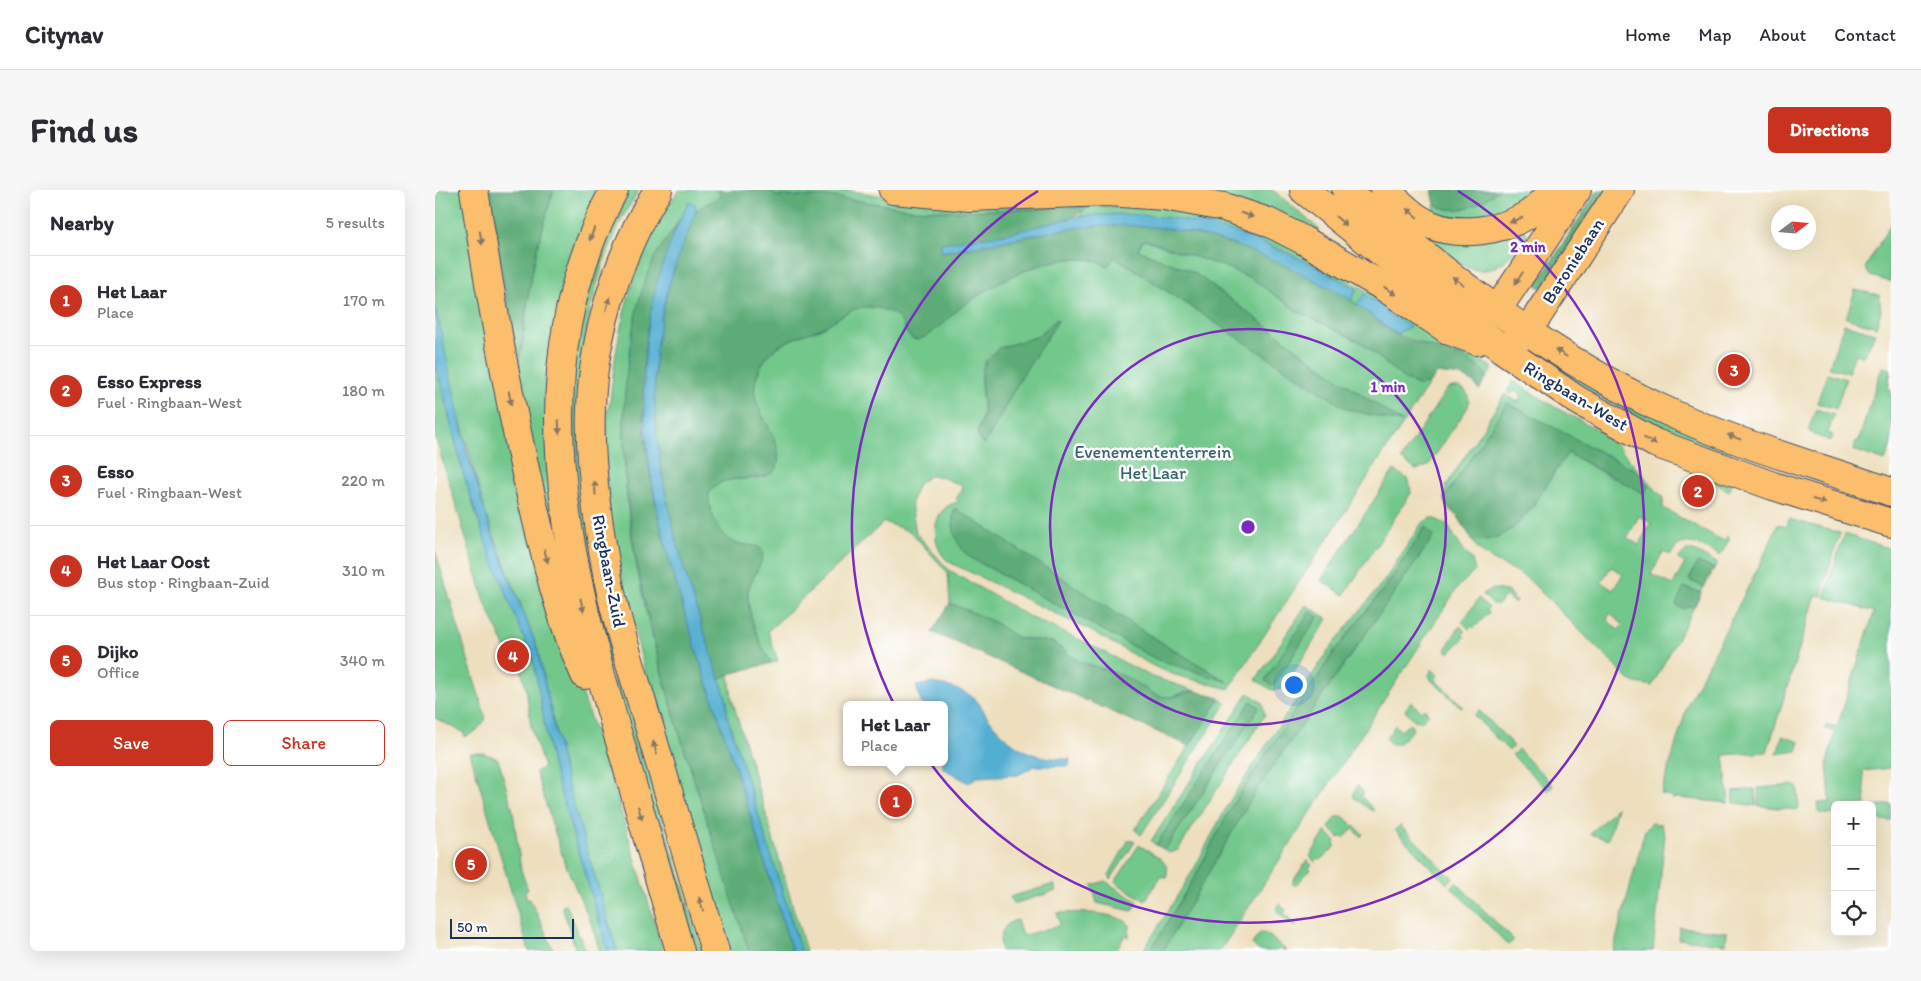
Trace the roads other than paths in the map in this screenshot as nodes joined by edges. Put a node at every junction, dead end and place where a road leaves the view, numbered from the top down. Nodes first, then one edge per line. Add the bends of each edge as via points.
1 (474, 190) edge
2 (614, 190) edge
3 (657, 190) edge
4 (893, 190) edge
5 (1303, 190) edge
6 (1346, 190) edge
7 (1385, 190) edge
8 (1553, 190) edge
9 (1577, 190) edge
10 (1619, 190) edge
11 (1497, 310) junction
12 (1527, 332) junction
13 (1503, 349) junction
14 (1891, 492) edge
15 (1891, 523) edge
16 (627, 766) junction
17 (680, 951) edge
18 (715, 951) edge

1 -> 16 main road via 511,409 552,577 574,650
2 -> 16 main road, Ringbaan-Zuid via 596,223 572,296 564,339 559,403 561,468 575,574
18 -> 3 main road, Ringbaan-Zuid via 620,627 605,563 591,454 591,406 608,305 626,251
4 -> 13 main road via 970,197 1108,192 1164,196 1224,207 1268,222 1303,240 1384,287 1450,331
5 -> 13 main road, Ringbaan-West
11 -> 6 main road, Ringbaan-West
8 -> 7 main road via 1537,208 1519,220 1462,231 1430,225
9 -> 11 main road, Baroniebaan
10 - 12 main road, Baroniebaan
11 - 12 main road, Ringbaan-West
11 - 13 main road
12 - 13 main road
14 -> 12 main road, Ringbaan-West via 1687,420 1617,386
13 -> 15 main road, Ringbaan-West via 1577,400 1655,444
16 -> 17 main road, Ringbaan-Zuid

